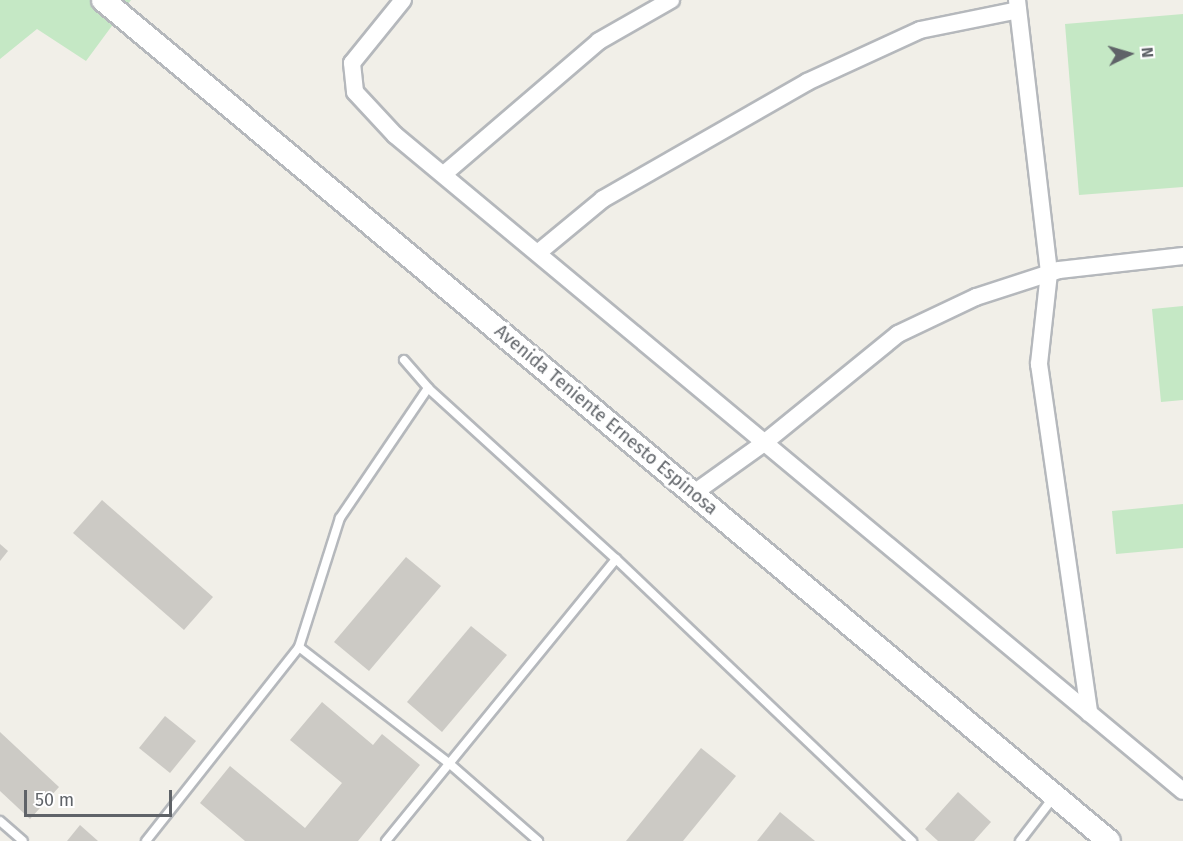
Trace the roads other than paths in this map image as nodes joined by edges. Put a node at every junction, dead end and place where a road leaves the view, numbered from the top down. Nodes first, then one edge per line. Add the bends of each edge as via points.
1 (403, 0) edge
2 (671, 0) edge
3 (106, 3) edge
4 (1018, 5) edge
5 (444, 174) junction
6 (539, 252) junction
7 (1183, 256) edge
8 (1048, 273) junction
9 (404, 360) dead end
10 (428, 388) junction
11 (764, 443) junction
12 (694, 494) junction
13 (616, 559) junction
14 (299, 647) junction
15 (1089, 713) junction
16 (450, 765) junction
17 (1183, 791) edge
18 (1056, 795) junction
19 (0, 821) edge
20 (23, 841) edge
21 (146, 841) edge
22 (386, 841) edge
23 (538, 841) edge
24 (912, 841) edge
25 (1020, 841) edge
26 (1108, 841) edge

1 - 5 street via 352,63 355,92 395,135
2 - 5 street via 599,41
3 - 12 main road, Avenida Teniente Ernesto Espinosa
4 - 6 street via 920,30 807,82 603,199
4 - 8 street
5 - 6 street
6 - 11 street
7 - 8 street
8 - 11 street via 976,297 898,334
8 - 15 street via 1039,364
9 - 10 lane
10 - 13 lane
10 - 14 lane via 340,518
11 - 12 street
11 - 15 street
12 - 18 main road, Avenida Teniente Ernesto Espinosa
13 - 16 lane
13 - 24 lane
14 - 16 lane
14 - 21 lane
15 - 17 street
16 - 22 lane
16 - 23 lane
18 - 25 lane
18 - 26 main road, Avenida Teniente Ernesto Espinosa
19 - 20 lane

